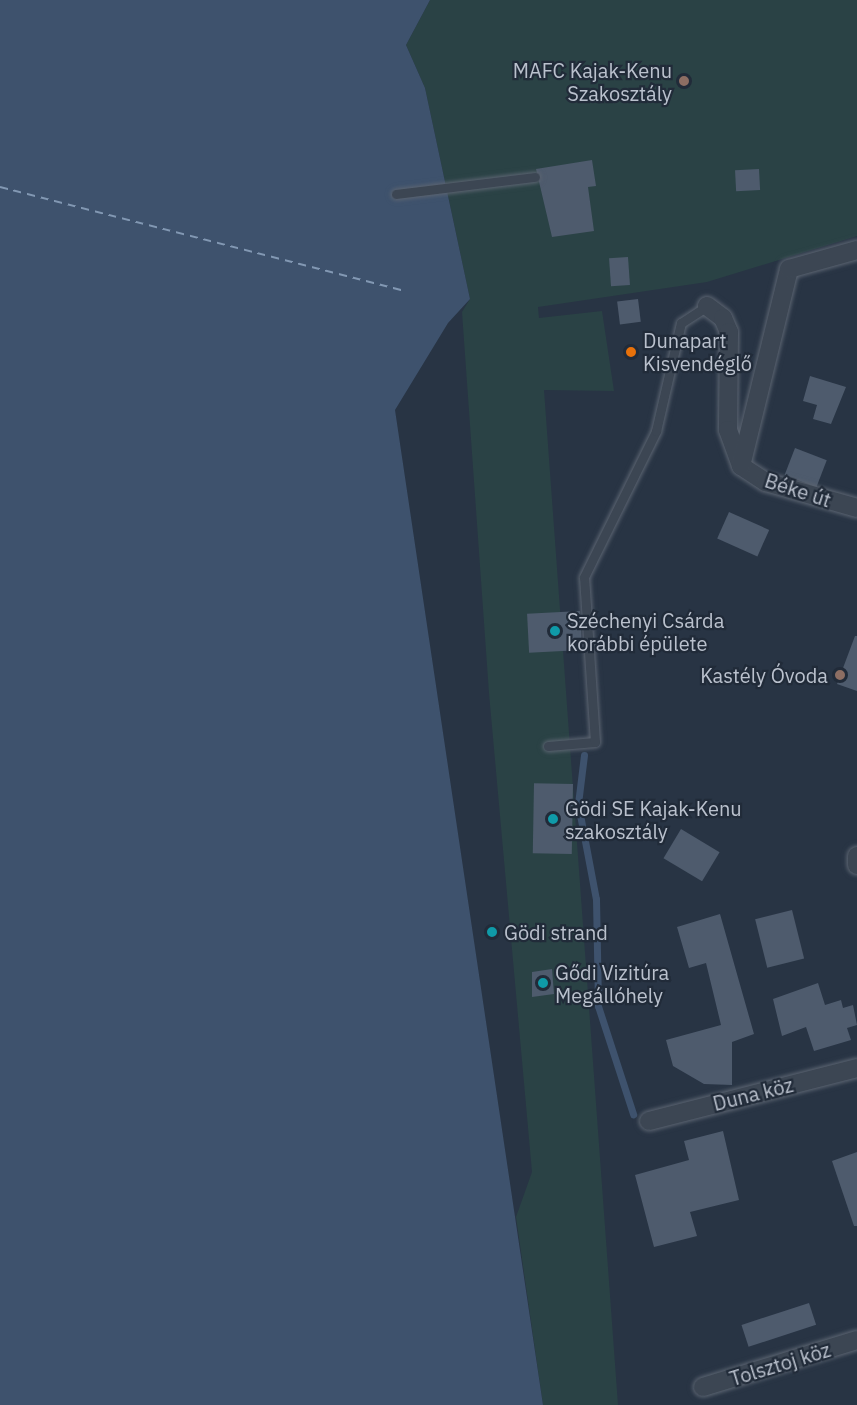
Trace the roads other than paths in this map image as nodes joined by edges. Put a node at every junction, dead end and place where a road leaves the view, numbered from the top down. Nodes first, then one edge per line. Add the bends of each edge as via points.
1 (535, 177) dead end
2 (396, 194) dead end
3 (857, 250) edge
4 (707, 306) joint
5 (741, 466) junction
6 (857, 508) edge
7 (548, 746) dead end
8 (857, 856) edge
9 (857, 865) edge
10 (857, 1068) edge
11 (649, 1121) dead end
12 (857, 1340) edge
13 (703, 1387) dead end

1 - 2 lane
3 - 5 street via 789,269
4 - 5 street via 723,318 729,332 728,430
4 - 7 lane via 696,308 681,323 656,431 584,577 595,742
5 - 6 street, Béke út via 766,482
8 - 9 street
10 - 11 street, Duna köz
12 - 13 street, Tolsztoj köz

